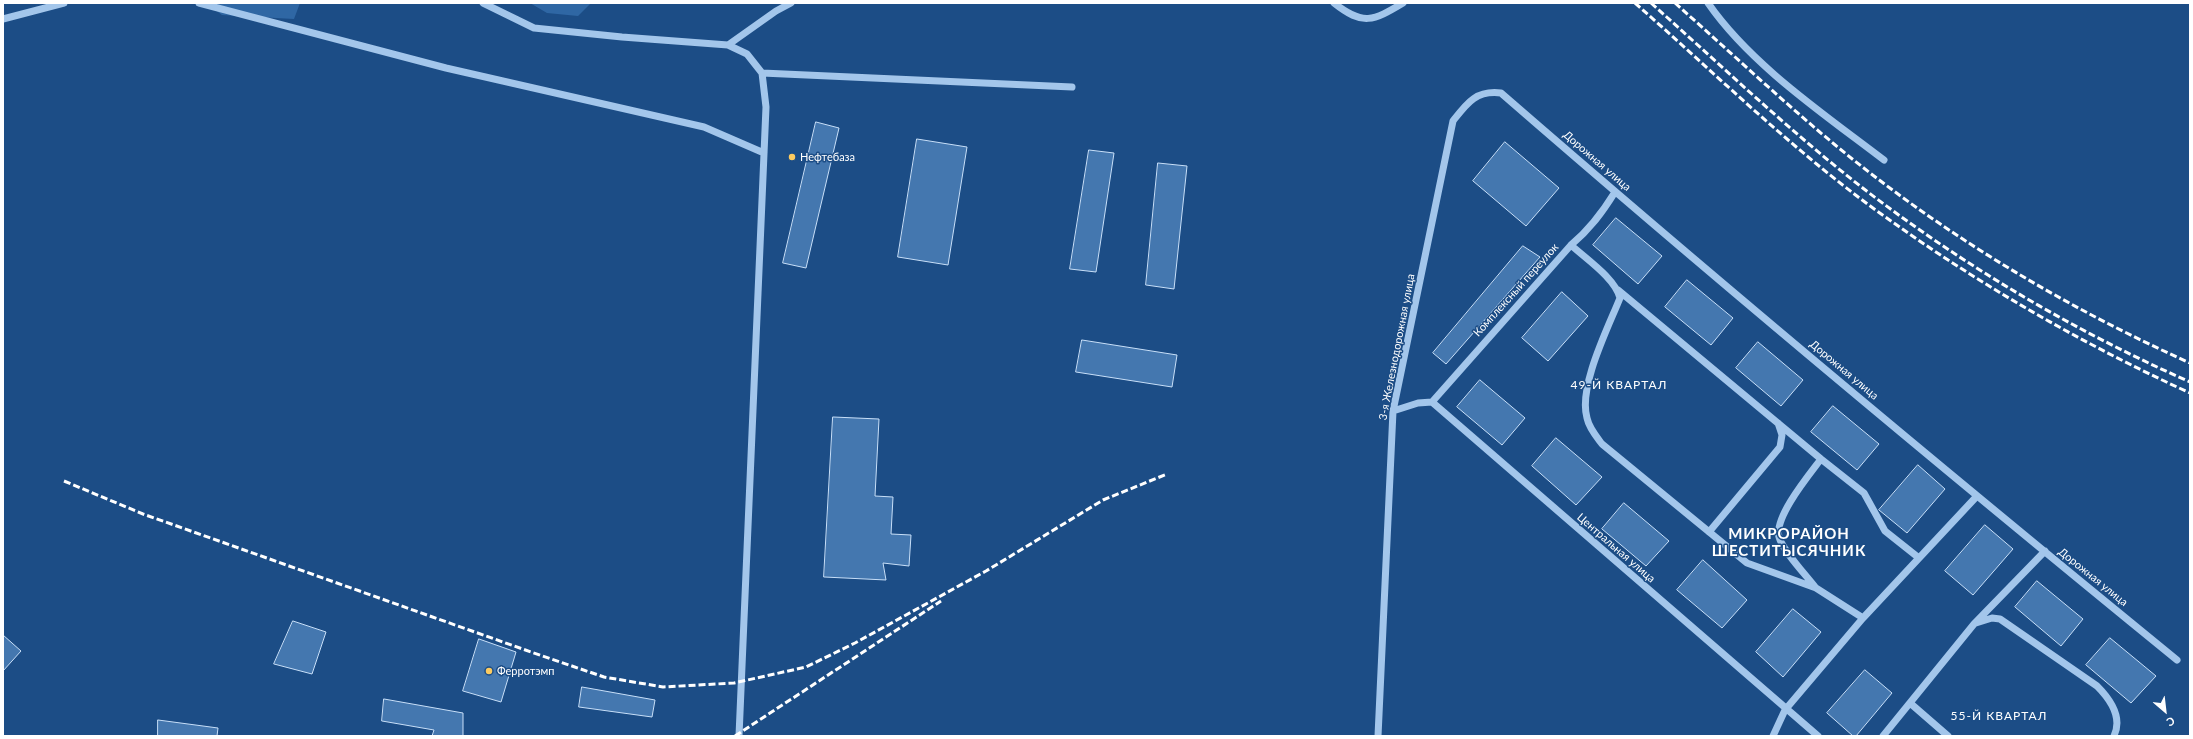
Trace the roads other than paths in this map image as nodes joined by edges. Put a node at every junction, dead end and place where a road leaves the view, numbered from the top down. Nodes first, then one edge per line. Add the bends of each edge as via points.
1 (64, 3) edge
2 (199, 3) edge
3 (483, 3) edge
4 (791, 3) edge
5 (1334, 3) edge
6 (1403, 3) edge
7 (1708, 3) edge
8 (3, 19) edge
9 (728, 45) junction
10 (762, 73) junction
11 (1072, 87) dead end
12 (1501, 93) joint
13 (764, 153) junction
14 (1884, 160) dead end
15 (1615, 192) junction
16 (1571, 245) junction
17 (1618, 290) junction
18 (1432, 402) junction
19 (1393, 411) junction
20 (1778, 423) junction
21 (1821, 459) junction
22 (1977, 496) junction
23 (1710, 532) junction
24 (2045, 551) junction
25 (1919, 558) junction
26 (1816, 588) junction
27 (1863, 618) junction
28 (1974, 624) junction
29 (2177, 660) dead end
30 (1910, 703) junction
31 (1785, 710) junction
32 (739, 736) edge
33 (1378, 736) edge
34 (1773, 736) edge
35 (1818, 736) edge
36 (1883, 736) edge
37 (1948, 736) edge
38 (2114, 736) edge

1 - 8 street
2 - 13 street via 446,68 704,127
3 - 9 street via 534,28
4 - 9 street
5 - 6 street via 1349,15 1361,19 1380,17
7 - 14 street via 1718,19 1781,82
9 - 10 street via 747,54
10 - 11 street
10 - 13 street via 766,107
12 - 15 street, Дорожная улица
12 - 19 street, 3-я Железнодорожная улица via 1481,94 1465,105 1453,121
13 - 32 street
15 - 16 street, Комплексный переулок via 1589,230
15 - 22 street, Дорожная улица
16 - 17 street
16 - 18 street, Комплексный переулок
17 - 20 street
17 - 23 street via 1620,298 1591,372 1584,406 1587,419 1602,444
18 - 19 street via 1418,403
18 - 31 street, Центральная улица
19 - 33 street, 3-я Железнодорожная улица
20 - 21 street
20 - 23 street via 1782,435 1780,447
21 - 25 street via 1864,493 1885,531
21 - 26 street via 1795,493 1778,529 1783,546
22 - 24 street, Дорожная улица
22 - 25 street
23 - 26 street via 1747,563
24 - 28 street
24 - 29 street, Дорожная улица
25 - 27 street
26 - 27 street
27 - 31 street
28 - 30 street
28 - 38 street via 1992,618 2000,619 2097,686 2115,709 2117,723
30 - 36 street
30 - 37 street
31 - 34 street
31 - 35 street, Центральная улица

